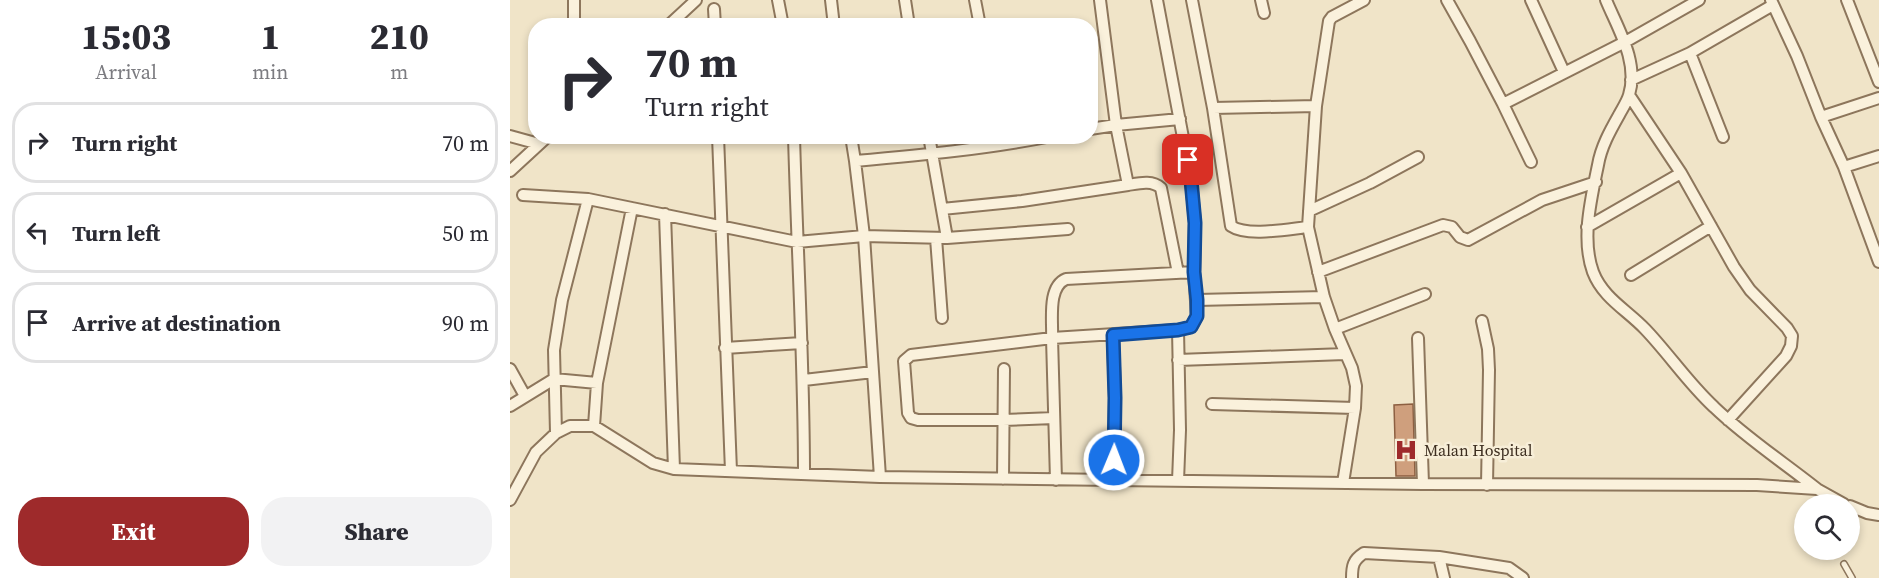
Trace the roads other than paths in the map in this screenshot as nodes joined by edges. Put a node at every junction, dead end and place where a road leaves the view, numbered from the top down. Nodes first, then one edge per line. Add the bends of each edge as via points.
1 (574, 0) edge
2 (696, 0) edge
3 (778, 0) edge
4 (831, 0) edge
5 (905, 0) edge
6 (975, 0) edge
7 (1100, 0) edge
8 (1157, 0) edge
9 (1192, 0) edge
10 (1261, 0) edge
11 (1364, 0) edge
12 (1446, 0) edge
13 (1531, 0) edge
14 (1606, 0) edge
15 (1699, 0) edge
16 (1847, 0) edge
17 (1772, 2) edge
18 (714, 9) dead end
19 (1264, 13) dead end
20 (574, 18) edge
21 (677, 18) edge
22 (715, 18) edge
23 (781, 18) edge
24 (833, 18) edge
25 (908, 18) edge
26 (978, 18) edge
27 (1625, 42) junction
28 (1690, 53) junction
29 (1564, 72) junction
30 (1631, 80) junction
31 (1879, 82) edge
32 (1629, 95) junction
33 (1879, 98) edge
34 (1503, 104) junction
35 (1316, 106) junction
36 (1213, 108) junction
37 (1821, 117) junction
38 (1180, 119) junction
39 (1116, 125) junction
40 (1098, 128) edge
41 (510, 136) edge
42 (528, 138) edge
43 (1723, 138) dead end
44 (539, 144) edge
45 (718, 144) edge
46 (794, 144) edge
47 (852, 144) edge
48 (930, 144) edge
49 (986, 144) edge
50 (932, 154) junction
51 (1879, 156) edge
52 (1418, 157) dead end
53 (855, 161) junction
54 (1531, 162) dead end
55 (1844, 167) junction
56 (510, 171) edge
57 (1681, 173) junction
58 (1596, 182) junction
59 (1128, 184) junction
60 (523, 195) dead end
61 (588, 199) junction
62 (632, 208) junction
63 (942, 209) junction
64 (1309, 211) junction
65 (665, 214) junction
66 (721, 225) junction
67 (1712, 226) junction
68 (1308, 227) junction
69 (1587, 227) junction
70 (1068, 229) dead end
71 (864, 236) junction
72 (942, 238) junction
73 (797, 242) junction
74 (1877, 247) edge
75 (1879, 262) edge
76 (1194, 272) junction
77 (1318, 272) junction
78 (1178, 273) junction
79 (1631, 275) dead end
80 (1425, 294) dead end
81 (1324, 297) junction
82 (1197, 300) junction
83 (942, 318) dead end
84 (1482, 321) dead end
85 (1335, 329) junction
86 (1178, 330) junction
87 (1113, 335) junction
88 (1052, 338) junction
89 (1418, 338) dead end
90 (802, 343) junction
91 (725, 348) junction
92 (1345, 354) junction
93 (1178, 360) junction
94 (510, 369) edge
95 (1004, 369) dead end
96 (873, 372) junction
97 (554, 379) junction
98 (804, 380) junction
99 (597, 382) junction
100 (525, 396) junction
101 (1212, 404) dead end
102 (510, 406) edge
103 (1355, 408) junction
104 (1054, 418) junction
105 (1003, 420) junction
106 (1728, 420) junction
107 (594, 426) junction
108 (556, 433) junction
109 (674, 469) junction
110 (731, 471) junction
111 (804, 474) junction
112 (880, 477) junction
113 (1003, 479) junction
114 (1056, 480) junction
115 (1114, 480) junction
116 (1178, 481) junction
117 (1343, 483) junction
118 (1423, 484) junction
119 (1487, 484) junction
120 (1817, 489) junction
121 (1826, 494) edge
122 (510, 500) edge
123 (1860, 510) edge
124 (1879, 515) edge
125 (1439, 557) junction
126 (1844, 564) dead end
127 (1352, 578) edge
128 (1444, 578) edge
129 (1523, 578) edge
130 (1852, 578) edge

1 - 20 street
2 - 21 street
3 - 23 street
4 - 24 street
5 - 25 street
6 - 26 street
7 - 39 street
8 - 38 street
9 - 36 street
10 - 19 street
11 - 35 street via 1329,21
12 - 34 street
13 - 29 street
14 - 27 street
15 - 27 street
16 - 31 street
17 - 28 street
17 - 37 street
18 - 22 street
27 - 29 street
27 - 30 street
28 - 30 street
28 - 43 street
29 - 34 street
30 - 32 street
32 - 57 street
32 - 58 street via 1605,142
33 - 37 street
34 - 54 street
35 - 36 street
35 - 64 street
36 - 68 street via 1231,226 1254,231
37 - 55 street
38 - 39 street
38 - 76 street via 1195,223
39 - 40 street
39 - 59 street
41 - 42 street
44 - 56 street
45 - 66 street
46 - 73 street
47 - 53 street
48 - 50 street
49 - 50 street
50 - 53 street
50 - 63 street
51 - 55 street
52 - 64 street
53 - 71 street
55 - 74 street
57 - 67 street
57 - 69 street
58 - 69 street
58 - 77 street via 1542,200 1468,240 1443,225
59 - 63 street
59 - 78 street via 1148,182 1161,188
60 - 61 street
61 - 62 street
61 - 97 street via 562,300
62 - 65 street
62 - 99 street
63 - 72 street
64 - 68 street
65 - 66 street
65 - 109 street
66 - 73 street
66 - 91 street
67 - 79 street
67 - 106 street via 1750,290 1792,336 1786,356
68 - 77 street
69 - 106 street via 1594,274 1609,298 1645,329 1691,384
70 - 72 street
71 - 72 street
71 - 73 street
71 - 96 street
72 - 83 street
73 - 90 street
74 - 75 street
76 - 78 street
76 - 82 street
77 - 81 street
78 - 88 street via 1060,282 1053,292
80 - 85 street
81 - 82 street
81 - 85 street
82 - 86 street via 1195,322
84 - 119 street via 1489,370
85 - 92 street
86 - 87 street
86 - 93 street
87 - 88 street
87 - 115 street
88 - 104 street
88 - 105 street via 911,355 904,361 911,418
89 - 118 street
90 - 91 street
90 - 98 street
91 - 110 street
92 - 93 street
92 - 103 street via 1356,386
93 - 116 street
94 - 100 street
95 - 105 street
96 - 98 street
96 - 112 street
97 - 99 street
97 - 100 street
97 - 108 street
98 - 111 street
99 - 107 street
100 - 102 street
101 - 103 street
103 - 117 street
104 - 105 street
104 - 114 street
105 - 113 street
106 - 120 street
107 - 108 street via 570,426
107 - 109 street via 653,463
108 - 122 street via 536,452
109 - 110 street
110 - 111 street
111 - 112 street
112 - 113 street
113 - 114 street
114 - 115 street
115 - 116 street
116 - 117 street
117 - 118 street
118 - 119 street
119 - 120 street via 1757,485
120 - 121 street
123 - 124 street
125 - 127 street via 1364,553 1352,566
125 - 128 street
125 - 129 street via 1509,568
126 - 130 lane

